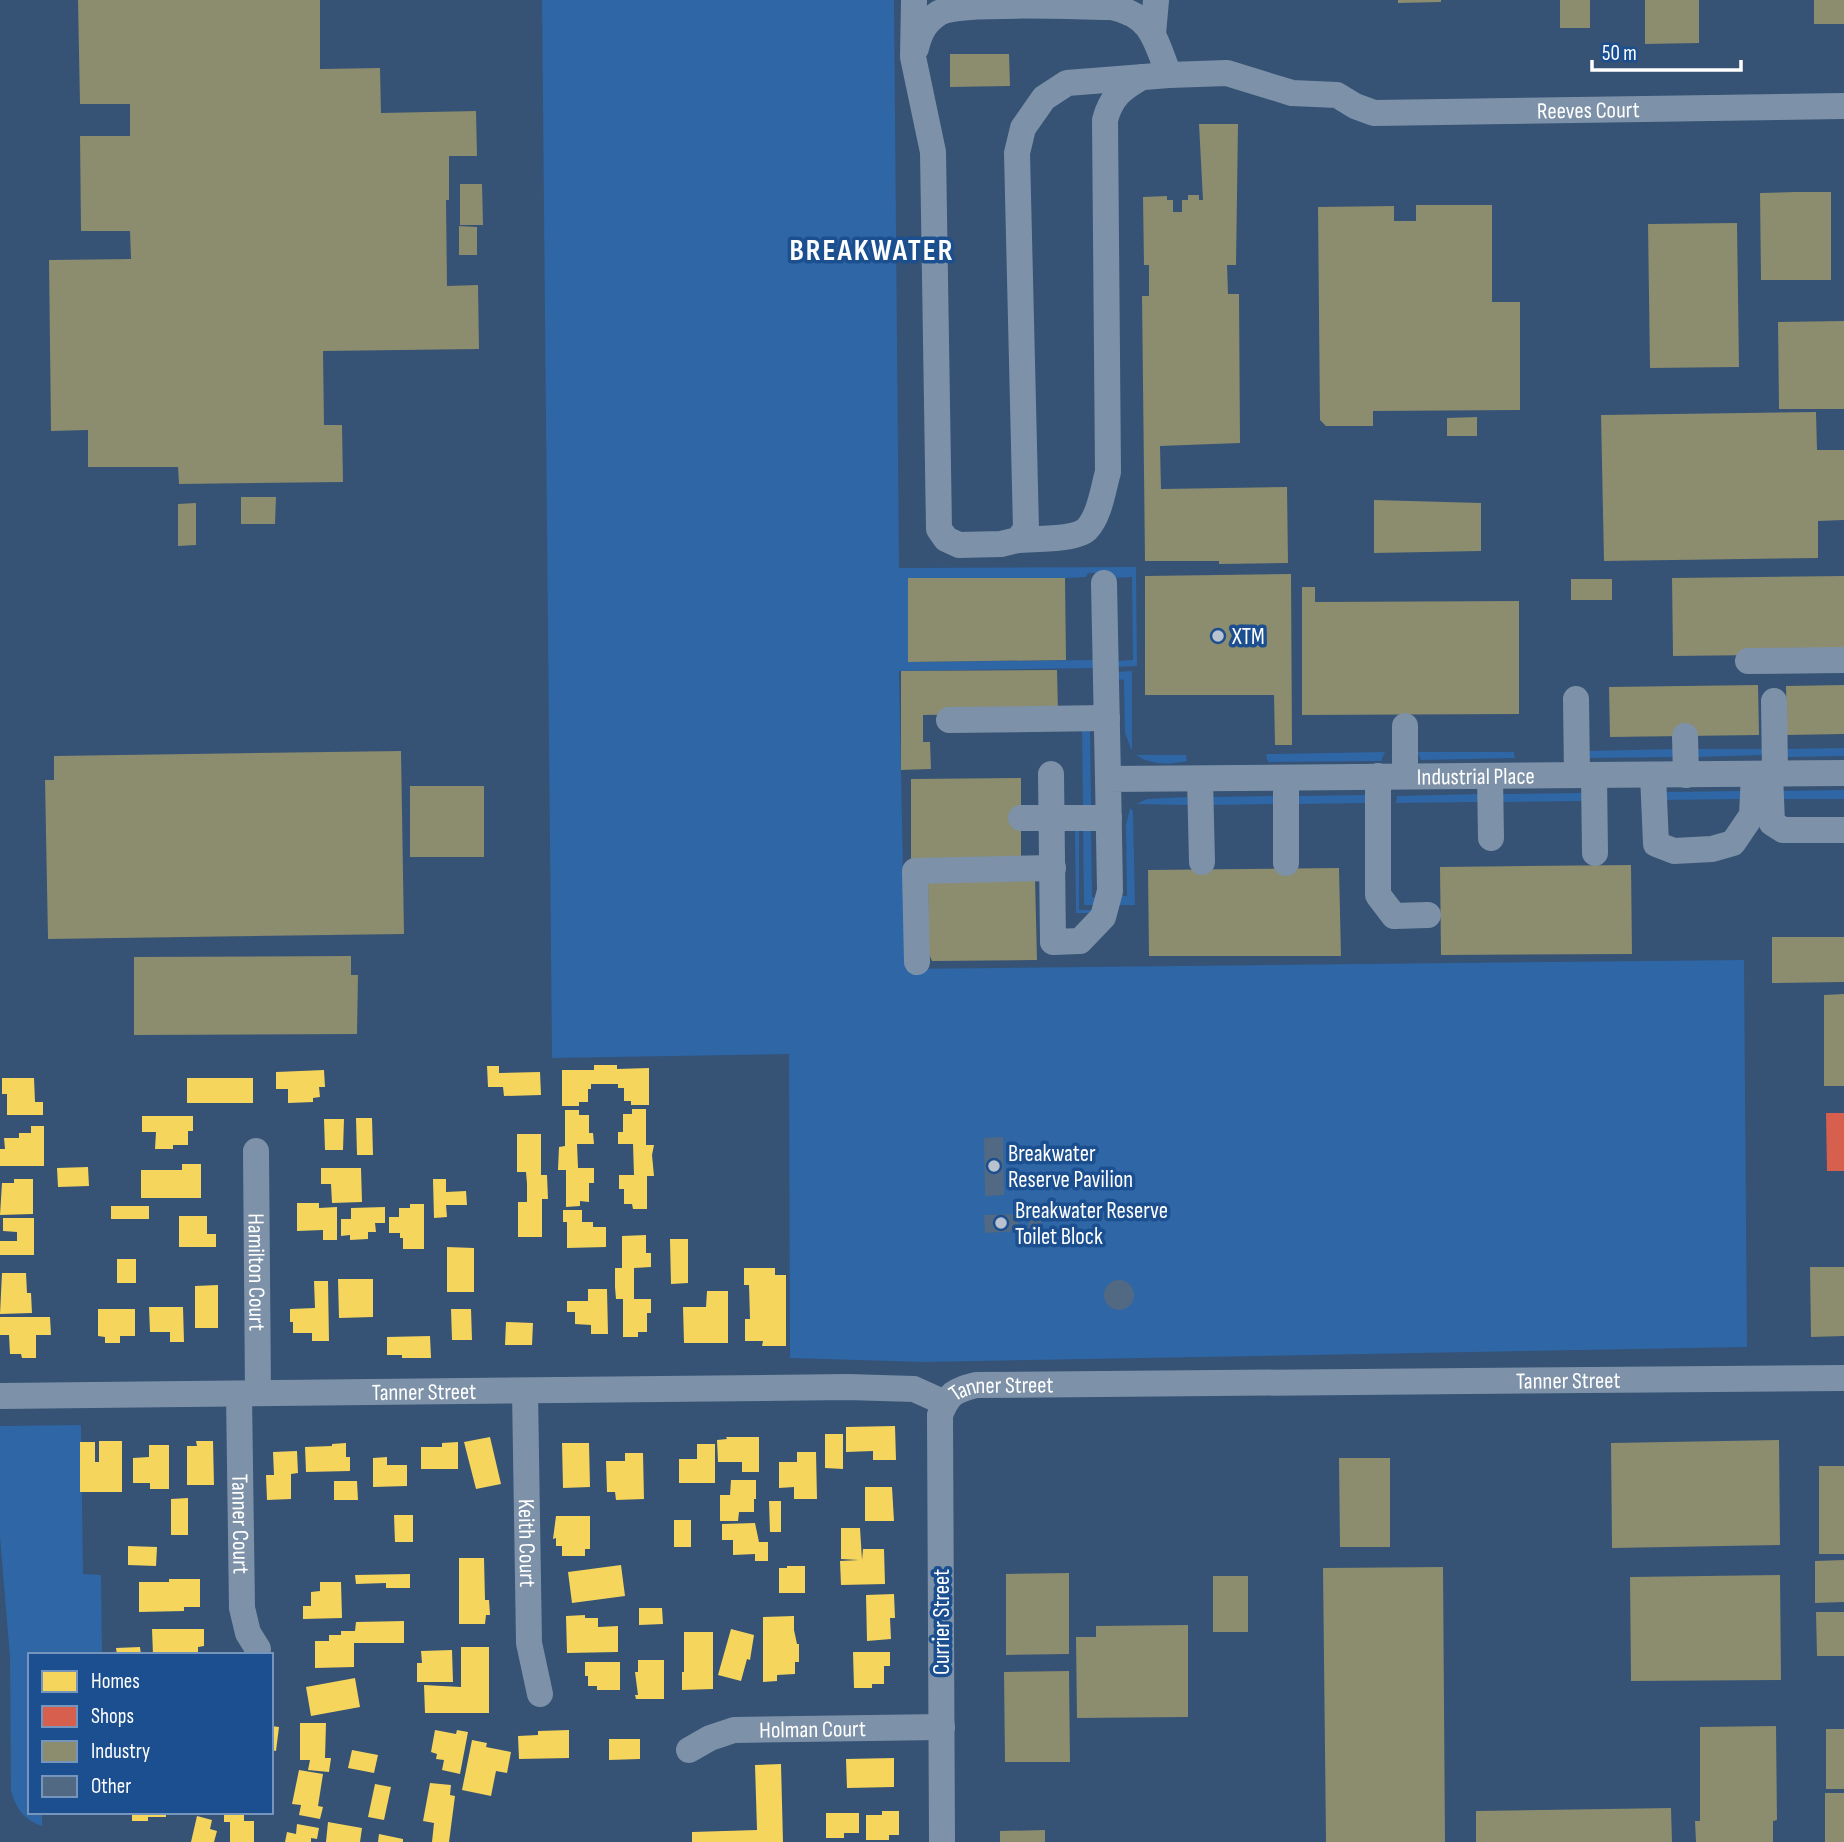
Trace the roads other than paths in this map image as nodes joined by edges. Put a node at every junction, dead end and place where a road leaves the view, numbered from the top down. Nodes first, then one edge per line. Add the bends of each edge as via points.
1 (914, 0) edge
2 (1156, 0) edge
3 (1153, 34) junction
4 (912, 57) junction
5 (1168, 75) junction
6 (1142, 77) junction
7 (1844, 106) edge
8 (1018, 540) junction
9 (1104, 583) dead end
10 (1844, 660) edge
11 (1748, 661) dead end
12 (1576, 699) dead end
13 (1774, 701) dead end
14 (1107, 718) junction
15 (949, 720) dead end
16 (1405, 726) dead end
17 (1685, 736) dead end
18 (1844, 773) edge
19 (1051, 774) dead end
20 (1766, 774) junction
21 (1586, 775) junction
22 (1653, 775) junction
23 (1686, 775) junction
24 (1378, 776) junction
25 (1405, 776) junction
26 (1490, 776) junction
27 (1286, 778) junction
28 (1108, 779) junction
29 (1200, 779) junction
30 (1021, 818) dead end
31 (1053, 818) junction
32 (1109, 818) junction
33 (1844, 830) edge
34 (1491, 838) dead end
35 (1595, 853) dead end
36 (1202, 862) dead end
37 (1286, 863) dead end
38 (1053, 868) junction
39 (1428, 915) dead end
40 (917, 962) dead end
41 (256, 1152) dead end
42 (1844, 1378) edge
43 (525, 1391) junction
44 (248, 1394) junction
45 (0, 1396) edge
46 (944, 1403) junction
47 (258, 1649) dead end
48 (540, 1693) dead end
49 (942, 1727) junction
50 (689, 1750) dead end
51 (942, 1842) edge

1 - 4 street
2 - 3 street
3 - 4 street via 1131,11 1112,8 970,7 941,12 922,28
3 - 5 street
4 - 8 street via 933,152 939,529 959,545
5 - 6 street
5 - 7 street, Reeves Court via 1227,73 1292,93 1337,95 1374,113
6 - 8 street via 1118,92 1105,120 1108,472 1087,529 1073,536
6 - 8 street via 1067,83 1044,98 1023,128 1017,153 1026,530
9 - 14 street
10 - 11 street
12 - 21 street
13 - 20 street
14 - 15 street
14 - 28 street
16 - 25 street
17 - 23 street
18 - 20 street, Industrial Place
19 - 31 street
20 - 22 street via 1752,815 1733,843 1674,851 1656,844
20 - 23 street, Industrial Place
20 - 33 street via 1772,823 1783,830
21 - 22 street, Industrial Place
21 - 26 street, Industrial Place
21 - 35 street
22 - 23 street, Industrial Place
24 - 25 street, Industrial Place
24 - 27 street, Industrial Place
24 - 39 street via 1378,895 1394,916
25 - 26 street, Industrial Place
26 - 34 street
27 - 29 street, Industrial Place
27 - 37 street
28 - 29 street, Industrial Place
28 - 32 street
29 - 36 street
30 - 31 street
31 - 32 street
31 - 38 street
32 - 38 street via 1110,891 1103,918 1080,941 1053,942
38 - 40 street via 915,871
41 - 44 street, Hamilton Court
42 - 46 street, Tanner Street via 976,1385 953,1392
43 - 44 street, Tanner Street
43 - 46 street, Tanner Street via 894,1387
43 - 48 street, Keith Court via 529,1643
44 - 45 street, Tanner Street
44 - 47 street, Tanner Court via 242,1608
46 - 49 street, Currier Street via 940,1415
49 - 50 street, Holman Court via 734,1730
49 - 51 street, Currier Street

